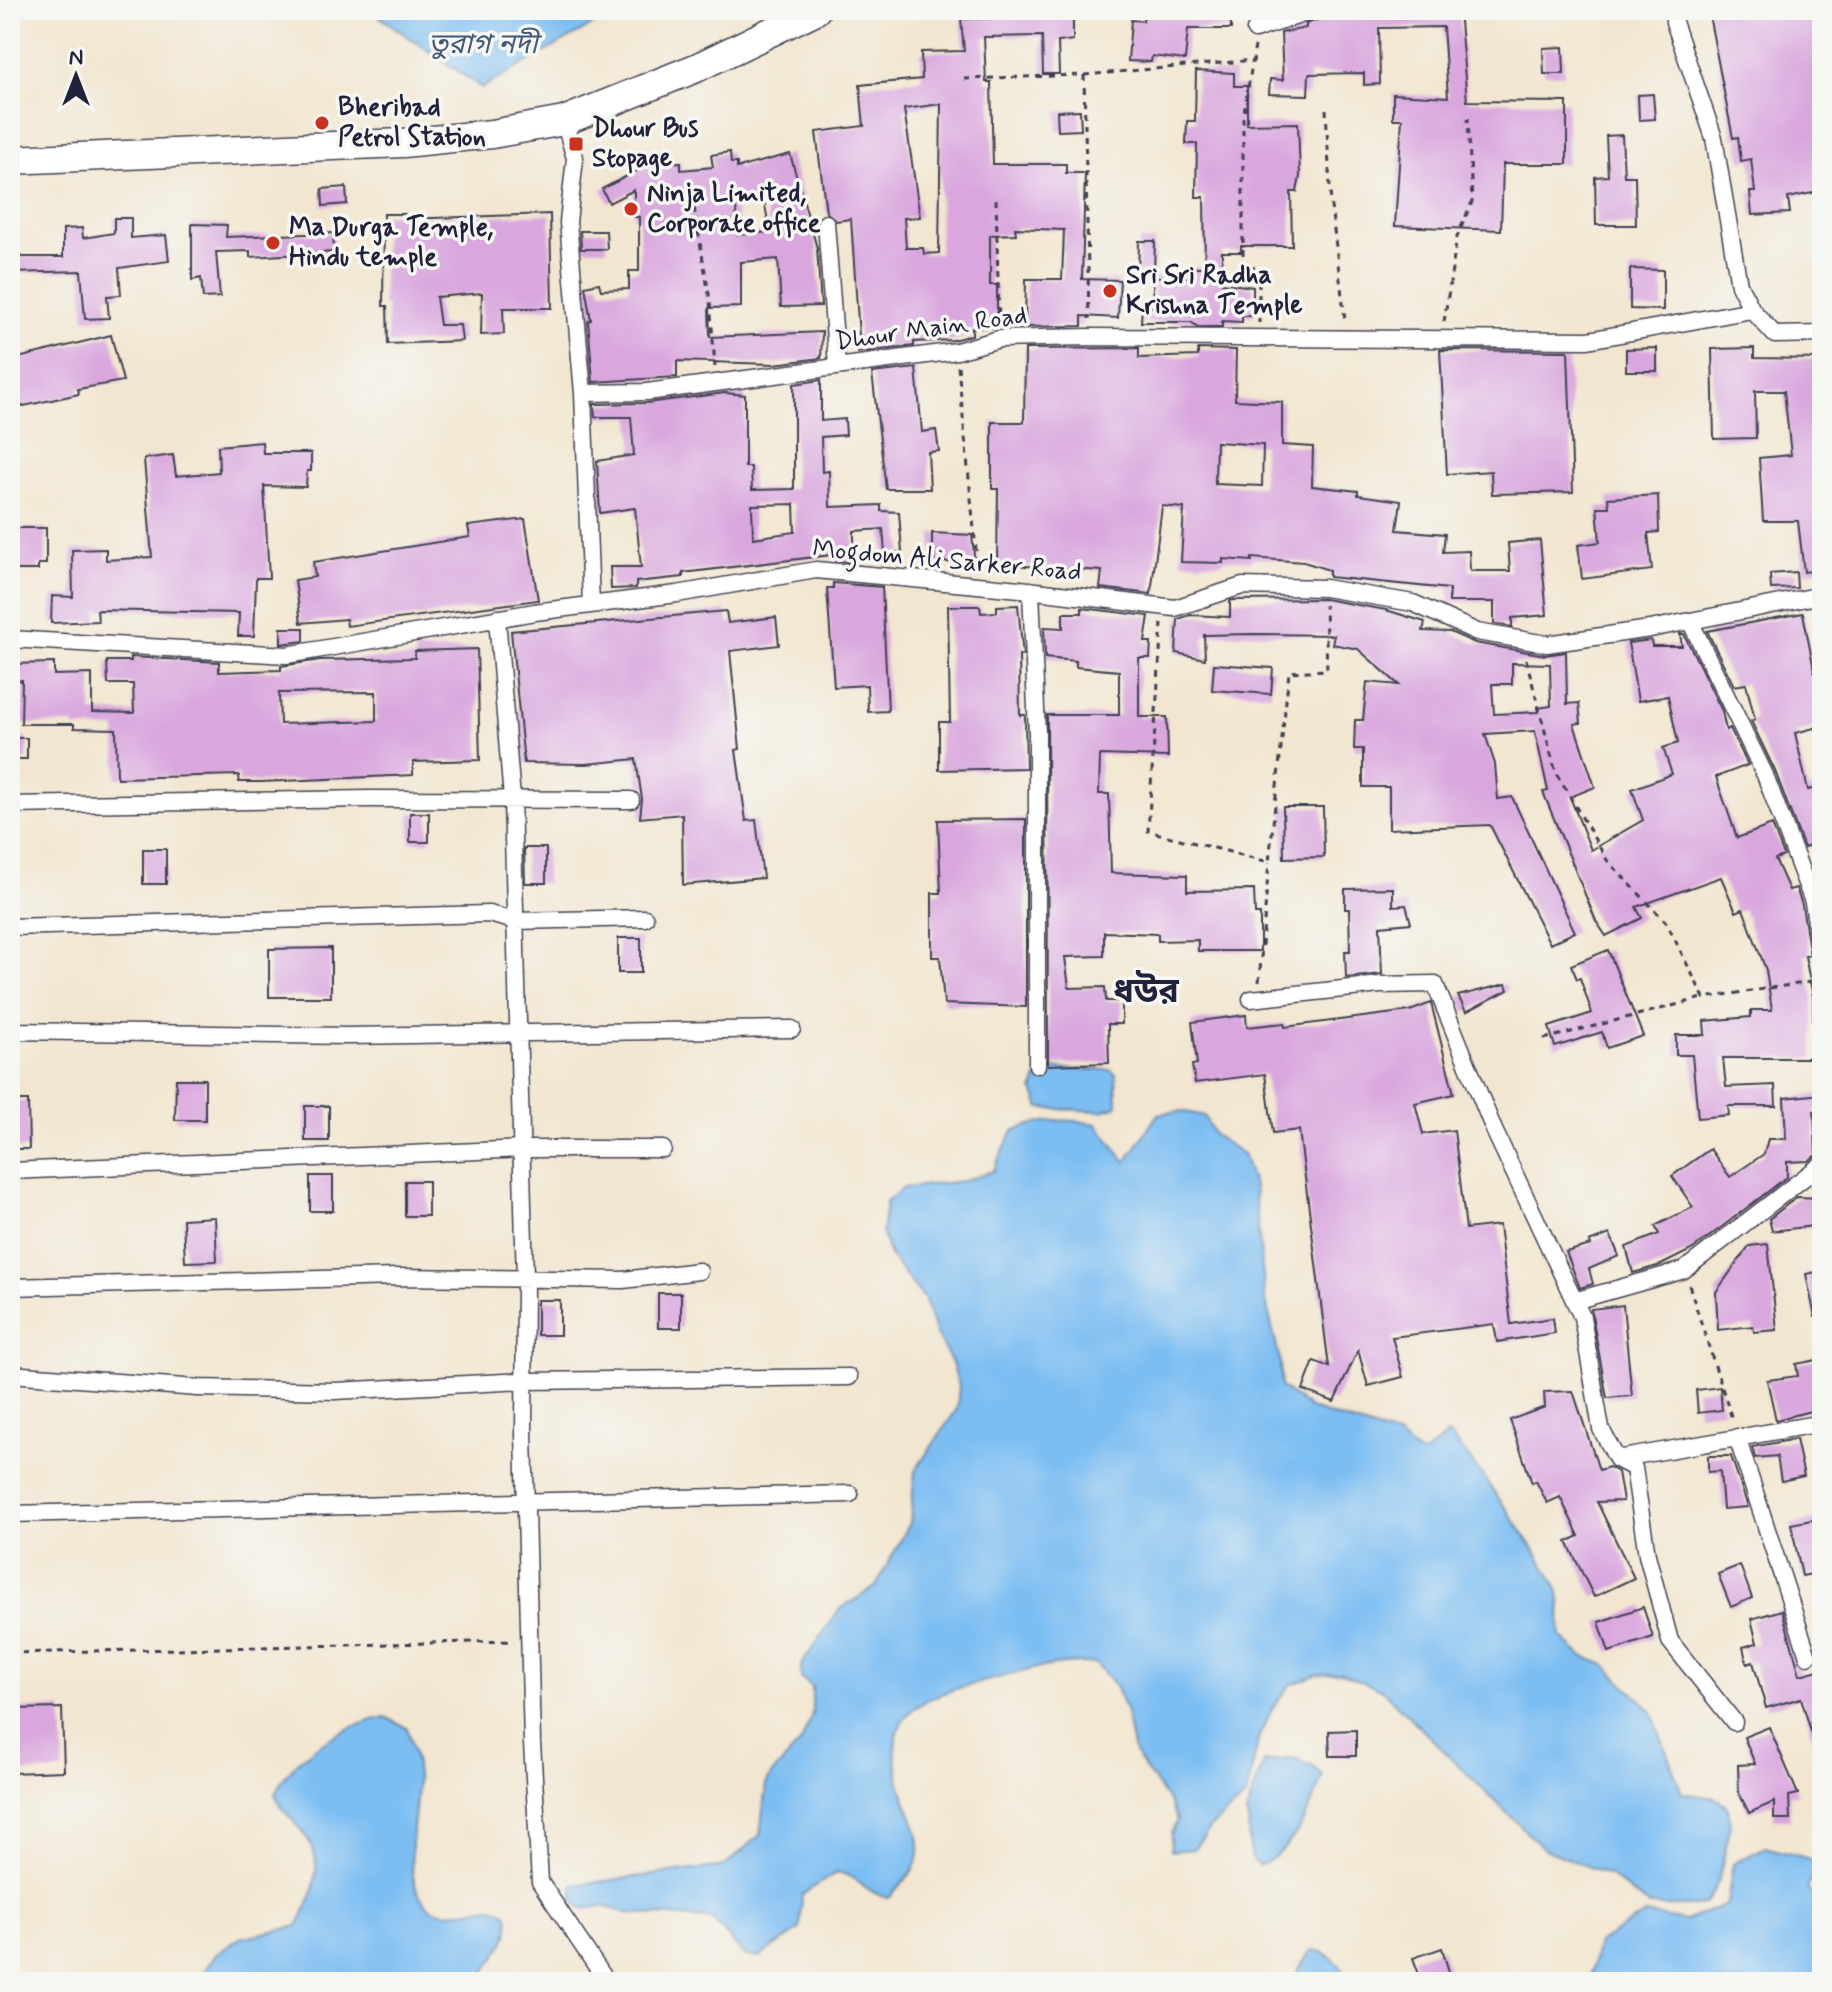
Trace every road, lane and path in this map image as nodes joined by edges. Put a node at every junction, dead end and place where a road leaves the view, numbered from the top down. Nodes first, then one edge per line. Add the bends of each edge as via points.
1 (816, 10) edge
2 (1315, 10) edge
3 (1674, 10) edge
4 (1255, 30) joint
5 (1255, 60) junction
6 (1084, 75) junction
7 (964, 79) dead end
8 (1326, 109) dead end
9 (1468, 118) dead end
10 (564, 121) junction
11 (10, 160) edge
12 (692, 196) dead end
13 (996, 199) dead end
14 (826, 223) dead end
15 (1752, 310) junction
16 (1822, 334) edge
17 (1090, 337) junction
18 (1348, 337) junction
19 (1442, 338) junction
20 (999, 339) junction
21 (1259, 340) junction
22 (957, 351) junction
23 (837, 366) junction
24 (716, 382) junction
25 (583, 393) junction
26 (980, 585) junction
27 (1325, 588) junction
28 (1031, 590) junction
29 (1822, 595) edge
30 (591, 605) junction
31 (1163, 607) junction
32 (497, 618) junction
33 (1690, 621) junction
34 (10, 639) edge
35 (1521, 640) junction
36 (512, 799) junction
37 (631, 800) dead end
38 (10, 805) edge
39 (1269, 862) junction
40 (645, 918) dead end
41 (515, 921) junction
42 (10, 927) edge
43 (1822, 964) edge
44 (1822, 980) edge
45 (1704, 998) junction
46 (1255, 999) joint
47 (792, 1029) dead end
48 (10, 1031) edge
49 (517, 1031) junction
50 (1544, 1039) dead end
51 (1037, 1065) dead end
52 (523, 1149) junction
53 (663, 1149) dead end
54 (1822, 1164) edge
55 (10, 1171) edge
56 (1684, 1270) junction
57 (699, 1271) dead end
58 (525, 1280) junction
59 (10, 1287) edge
60 (1574, 1301) junction
61 (10, 1374) edge
62 (849, 1377) dead end
63 (525, 1381) junction
64 (1822, 1423) edge
65 (1737, 1437) junction
66 (1617, 1459) junction
67 (850, 1494) dead end
68 (526, 1501) junction
69 (10, 1514) edge
70 (531, 1640) junction
71 (10, 1653) edge
72 (1808, 1656) dead end
73 (1734, 1722) dead end
74 (607, 1982) edge

1 - 10 highway via 696,68
2 - 4 street
3 - 15 street via 1714,138 1739,285
4 - 5 path
5 - 6 path
5 - 21 path via 1243,118 1241,194 1243,267 1259,268
6 - 7 path
6 - 17 path
8 - 18 path via 1331,206
9 - 19 path via 1472,202 1457,237
10 - 11 highway via 403,143
10 - 25 street via 575,158 568,222
12 - 24 path via 710,300
13 - 20 path
14 - 23 street
15 - 16 street via 1775,335
15 - 19 street, Dhour Main Road via 1588,340
17 - 20 street, Dhour Main Road
17 - 21 street, Dhour Main Road
18 - 19 street, Dhour Main Road
18 - 21 street, Dhour Main Road
20 - 22 street, Dhour Main Road
22 - 23 street, Dhour Main Road
22 - 26 path
23 - 24 street, Dhour Main Road
24 - 25 street, Dhour Main Road via 647,392
25 - 30 street
26 - 28 street, Mogdom Ali Sarker Road
26 - 30 street, Mogdom Ali Sarker Road via 816,570
27 - 31 street, Mogdom Ali Sarker Road via 1242,586 1175,608
27 - 35 street, Mogdom Ali Sarker Road via 1413,603 1477,632
27 - 39 path via 1327,670 1289,672
28 - 31 street, Mogdom Ali Sarker Road
28 - 51 street via 1037,734
29 - 33 street, Mogdom Ali Sarker Road
30 - 32 street, Mogdom Ali Sarker Road
31 - 39 path via 1148,831
32 - 34 street, Mogdom Ali Sarker Road via 287,655
32 - 36 street
33 - 35 street, Mogdom Ali Sarker Road via 1547,644
33 - 43 street via 1765,775 1813,902
35 - 45 path via 1556,773 1607,860 1666,922
36 - 37 street
36 - 38 street
36 - 41 street
39 - 46 path
40 - 41 street
41 - 42 street via 489,914
41 - 49 street
44 - 45 path
45 - 50 path
46 - 60 street via 1435,984 1494,1130
47 - 49 street
48 - 49 street via 348,1036
49 - 52 street
52 - 53 street
52 - 55 street
52 - 58 street
54 - 56 street
56 - 60 street
56 - 65 path
57 - 58 street via 623,1280
58 - 59 street via 397,1277
58 - 63 street
60 - 66 street via 1582,1317 1601,1429
61 - 63 street via 198,1388 320,1390
62 - 63 street
63 - 68 street
64 - 65 street
65 - 66 street
65 - 72 street
66 - 73 street via 1634,1468 1647,1555 1670,1641
67 - 68 street
68 - 69 street
68 - 70 street
70 - 71 path
70 - 74 street via 540,1882

